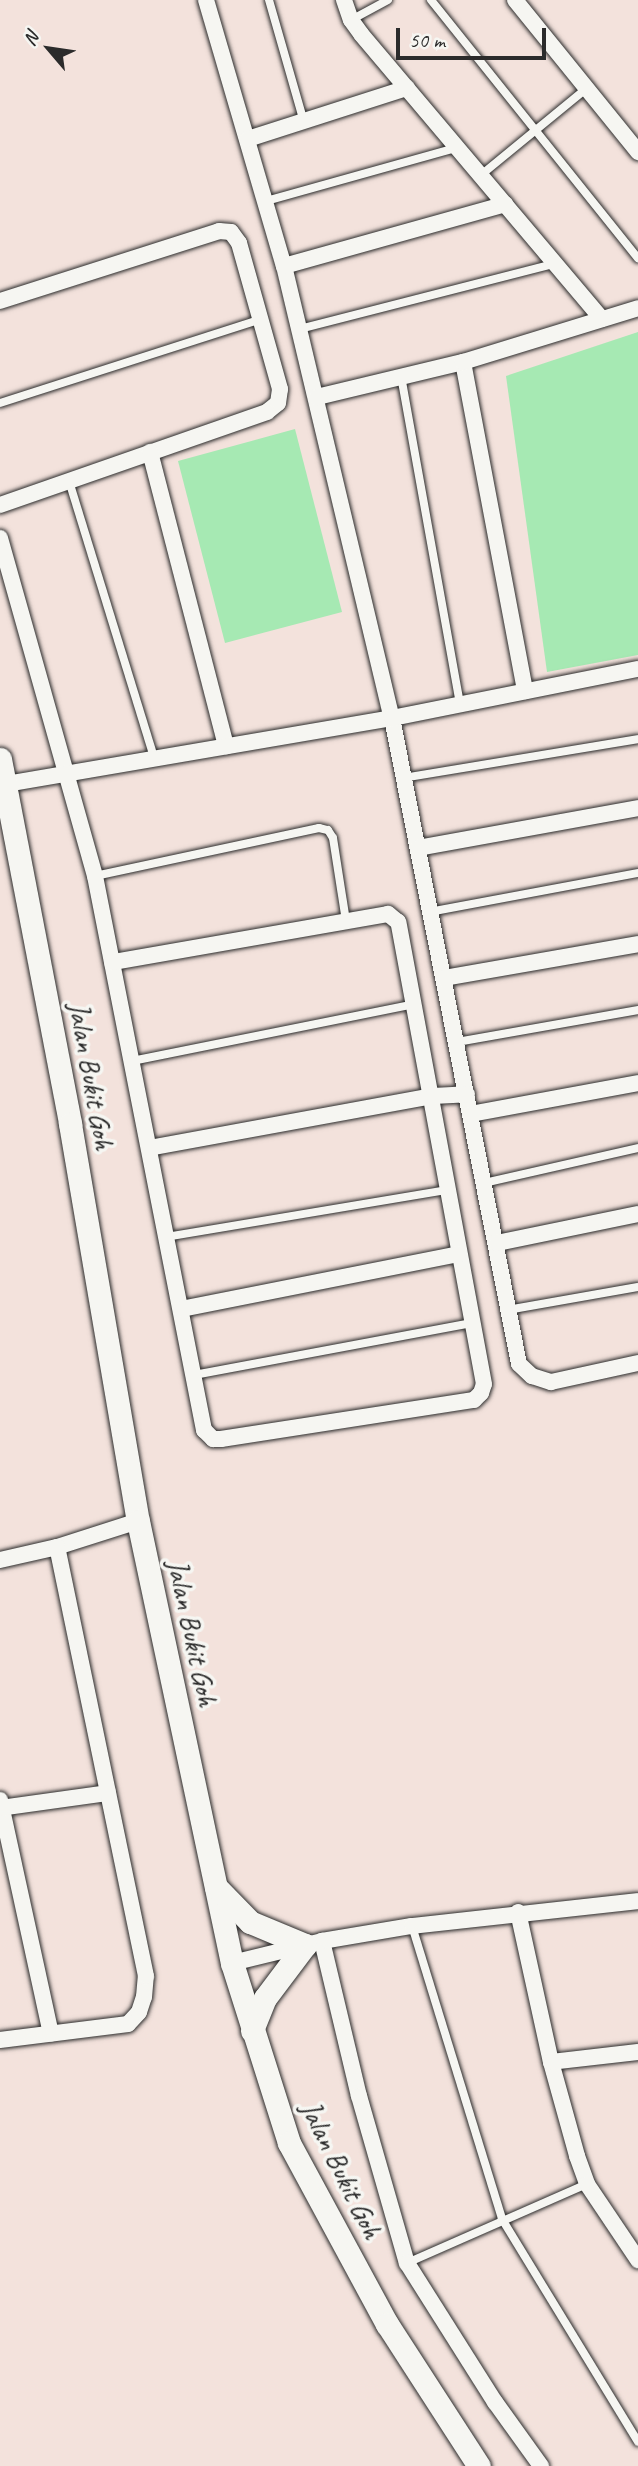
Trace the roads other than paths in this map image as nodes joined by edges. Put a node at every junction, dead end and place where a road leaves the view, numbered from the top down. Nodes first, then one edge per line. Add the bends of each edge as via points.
1 (206, 0) edge
2 (270, 0) edge
3 (344, 0) edge
4 (388, 0) edge
5 (431, 0) edge
6 (514, 0) edge
7 (351, 20) junction
8 (407, 88) junction
9 (587, 88) junction
10 (303, 122) junction
11 (536, 130) junction
12 (248, 139) junction
13 (456, 148) junction
14 (638, 152) edge
15 (481, 175) junction
16 (265, 201) junction
17 (506, 204) junction
18 (638, 258) edge
19 (554, 264) junction
20 (284, 265) junction
21 (0, 302) edge
22 (638, 309) edge
23 (261, 319) junction
24 (602, 319) junction
25 (300, 329) junction
26 (463, 362) junction
27 (401, 376) junction
28 (317, 397) junction
29 (0, 403) edge
30 (150, 453) junction
31 (69, 481) junction
32 (0, 505) edge
33 (0, 538) edge
34 (638, 670) edge
35 (525, 691) junction
36 (460, 703) junction
37 (392, 718) junction
38 (638, 739) edge
39 (226, 746) junction
40 (154, 758) junction
41 (0, 759) edge
42 (65, 774) junction
43 (403, 778) junction
44 (6, 784) junction
45 (638, 808) edge
46 (418, 848) junction
47 (638, 873) edge
48 (95, 876) junction
49 (429, 912) junction
50 (346, 921) junction
51 (638, 944) edge
52 (112, 962) junction
53 (444, 978) junction
54 (414, 1004) junction
55 (638, 1010) edge
56 (457, 1042) junction
57 (132, 1061) junction
58 (638, 1083) edge
59 (467, 1094) junction
60 (433, 1096) junction
61 (471, 1114) junction
62 (149, 1148) junction
63 (638, 1149) edge
64 (484, 1183) junction
65 (448, 1190) junction
66 (638, 1214) edge
67 (166, 1237) junction
68 (497, 1243) junction
69 (459, 1254) junction
70 (638, 1287) edge
71 (181, 1309) junction
72 (507, 1310) junction
73 (474, 1322) junction
74 (638, 1363) edge
75 (194, 1375) junction
76 (138, 1521) junction
77 (57, 1547) junction
78 (0, 1560) edge
79 (108, 1793) junction
80 (0, 1805) edge
81 (216, 1887) junction
82 (638, 1901) edge
83 (518, 1912) junction
84 (412, 1926) junction
85 (313, 1943) junction
86 (232, 1963) junction
87 (252, 2030) junction
88 (51, 2033) junction
89 (0, 2040) edge
90 (638, 2052) edge
91 (551, 2062) junction
92 (587, 2184) junction
93 (502, 2219) junction
94 (638, 2260) edge
95 (407, 2263) junction
96 (638, 2442) edge
97 (479, 2466) edge
98 (541, 2466) edge

1 - 12 street
2 - 10 lane
3 - 7 street
4 - 7 lane
5 - 11 lane
6 - 9 street
7 - 8 street
8 - 10 street
8 - 13 street
9 - 11 lane
9 - 14 street
10 - 12 street
11 - 15 lane
11 - 18 lane
12 - 16 street
13 - 15 street
13 - 16 lane
15 - 17 street
16 - 20 street
17 - 19 street
17 - 20 street
19 - 24 street
19 - 25 lane
20 - 25 street
21 - 23 street via 219,231 231,232 239,243
22 - 24 street
23 - 29 lane
23 - 30 street via 280,389 278,403 267,412
24 - 26 street
25 - 28 street
26 - 27 street
26 - 35 street
27 - 28 street
27 - 36 lane
28 - 37 street
30 - 31 street
30 - 39 street
31 - 32 street
31 - 40 lane
33 - 42 street
34 - 35 street
35 - 36 street
36 - 37 street
37 - 39 street
37 - 43 street
38 - 43 lane
39 - 40 street
40 - 42 street
41 - 44 main road, Jalan Bukit Goh
42 - 44 street
42 - 48 street
43 - 46 street
44 - 76 main road, Jalan Bukit Goh
45 - 46 street
46 - 49 street
47 - 49 lane
48 - 50 lane via 319,828 328,830 333,838
48 - 52 street
49 - 53 street
50 - 52 street
50 - 54 street via 388,914 398,922
51 - 53 street
52 - 57 street
53 - 56 street
54 - 57 lane
54 - 60 street
55 - 56 lane
56 - 59 street
57 - 62 street
58 - 61 street
59 - 60 street
59 - 61 street
60 - 62 street
60 - 65 street
61 - 64 street
62 - 67 street
63 - 64 lane
64 - 68 street
65 - 67 lane
65 - 69 street
66 - 68 street
67 - 71 street
68 - 72 street
69 - 71 street
69 - 73 street
70 - 72 lane
71 - 75 street
72 - 74 street via 519,1364 532,1376 551,1382
73 - 75 lane
73 - 75 street via 484,1384 474,1400 213,1439 204,1430
76 - 77 street
76 - 81 main road, Jalan Bukit Goh
77 - 78 street
77 - 79 street
79 - 80 street
79 - 88 street via 146,1976 144,1997 128,2024
80 - 88 street
81 - 85 main road via 250,1922
81 - 86 main road, Jalan Bukit Goh
82 - 83 street
83 - 84 street
83 - 91 street
84 - 85 street
84 - 93 lane
85 - 86 street
85 - 87 main road via 265,1998
85 - 95 street
86 - 87 main road, Jalan Bukit Goh
87 - 97 main road, Jalan Bukit Goh via 289,2143 387,2324
88 - 89 street
90 - 91 street
91 - 92 street
92 - 93 lane
92 - 94 street
93 - 95 lane
93 - 96 lane
95 - 98 street

